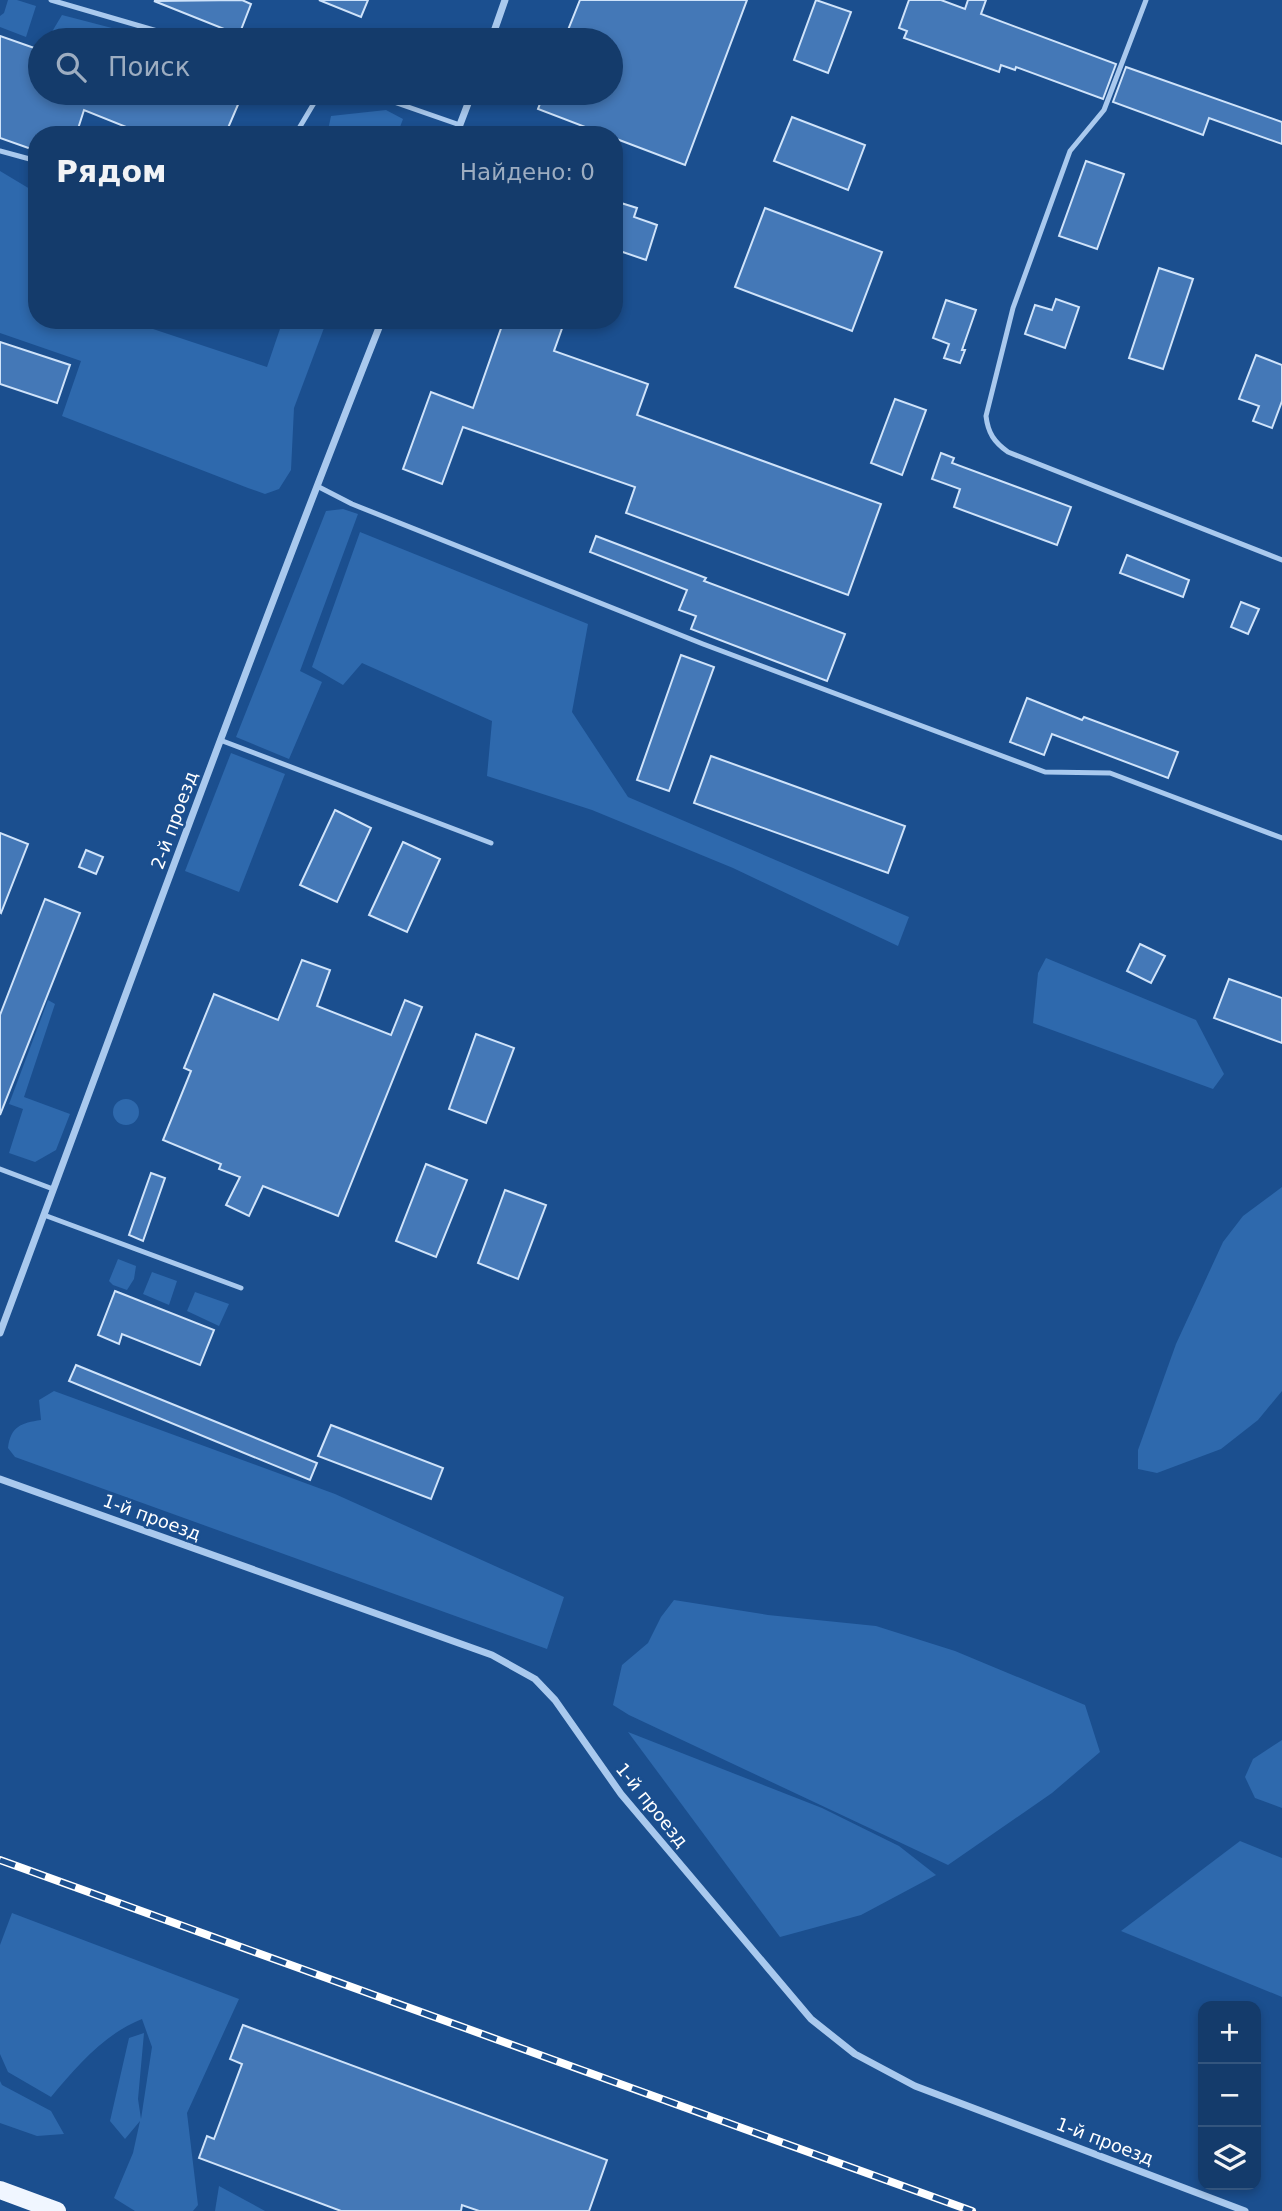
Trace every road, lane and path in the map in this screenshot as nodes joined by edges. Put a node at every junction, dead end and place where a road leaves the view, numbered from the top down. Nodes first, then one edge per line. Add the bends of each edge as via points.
1 (51, 0) edge
2 (505, 0) edge
3 (1146, 0) edge
4 (147, 28) edge
5 (495, 28) edge
6 (313, 105) edge
7 (403, 105) edge
8 (467, 105) edge
9 (460, 125) joint
10 (300, 126) edge
11 (0, 151) edge
12 (28, 159) edge
13 (378, 329) edge
14 (317, 486) junction
15 (1282, 560) edge
16 (220, 740) junction
17 (1282, 838) edge
18 (491, 843) dead end
19 (0, 1169) edge
20 (54, 1189) junction
21 (44, 1215) junction
22 (241, 1288) dead end
23 (0, 1334) edge
24 (0, 1479) edge
25 (0, 2190) edge
26 (57, 2211) edge
27 (1245, 2211) edge

1 - 4 lane
2 - 5 street
3 - 15 lane via 1104,110 1070,151 1013,308 986,416 988,429 996,444 1008,452
6 - 10 lane
7 - 9 lane
8 - 9 street
11 - 12 lane
13 - 14 street, 2-й проезд
14 - 16 street, 2-й проезд
14 - 17 lane via 703,645 1045,772 1110,773
16 - 18 lane
16 - 20 street, 2-й проезд
19 - 20 lane
20 - 21 street, 2-й проезд
21 - 22 lane
21 - 23 street, 2-й проезд
24 - 27 street, 1-й проезд via 492,1656 535,1679 630,1804 797,2005 834,2039 915,2086
25 - 26 main road

